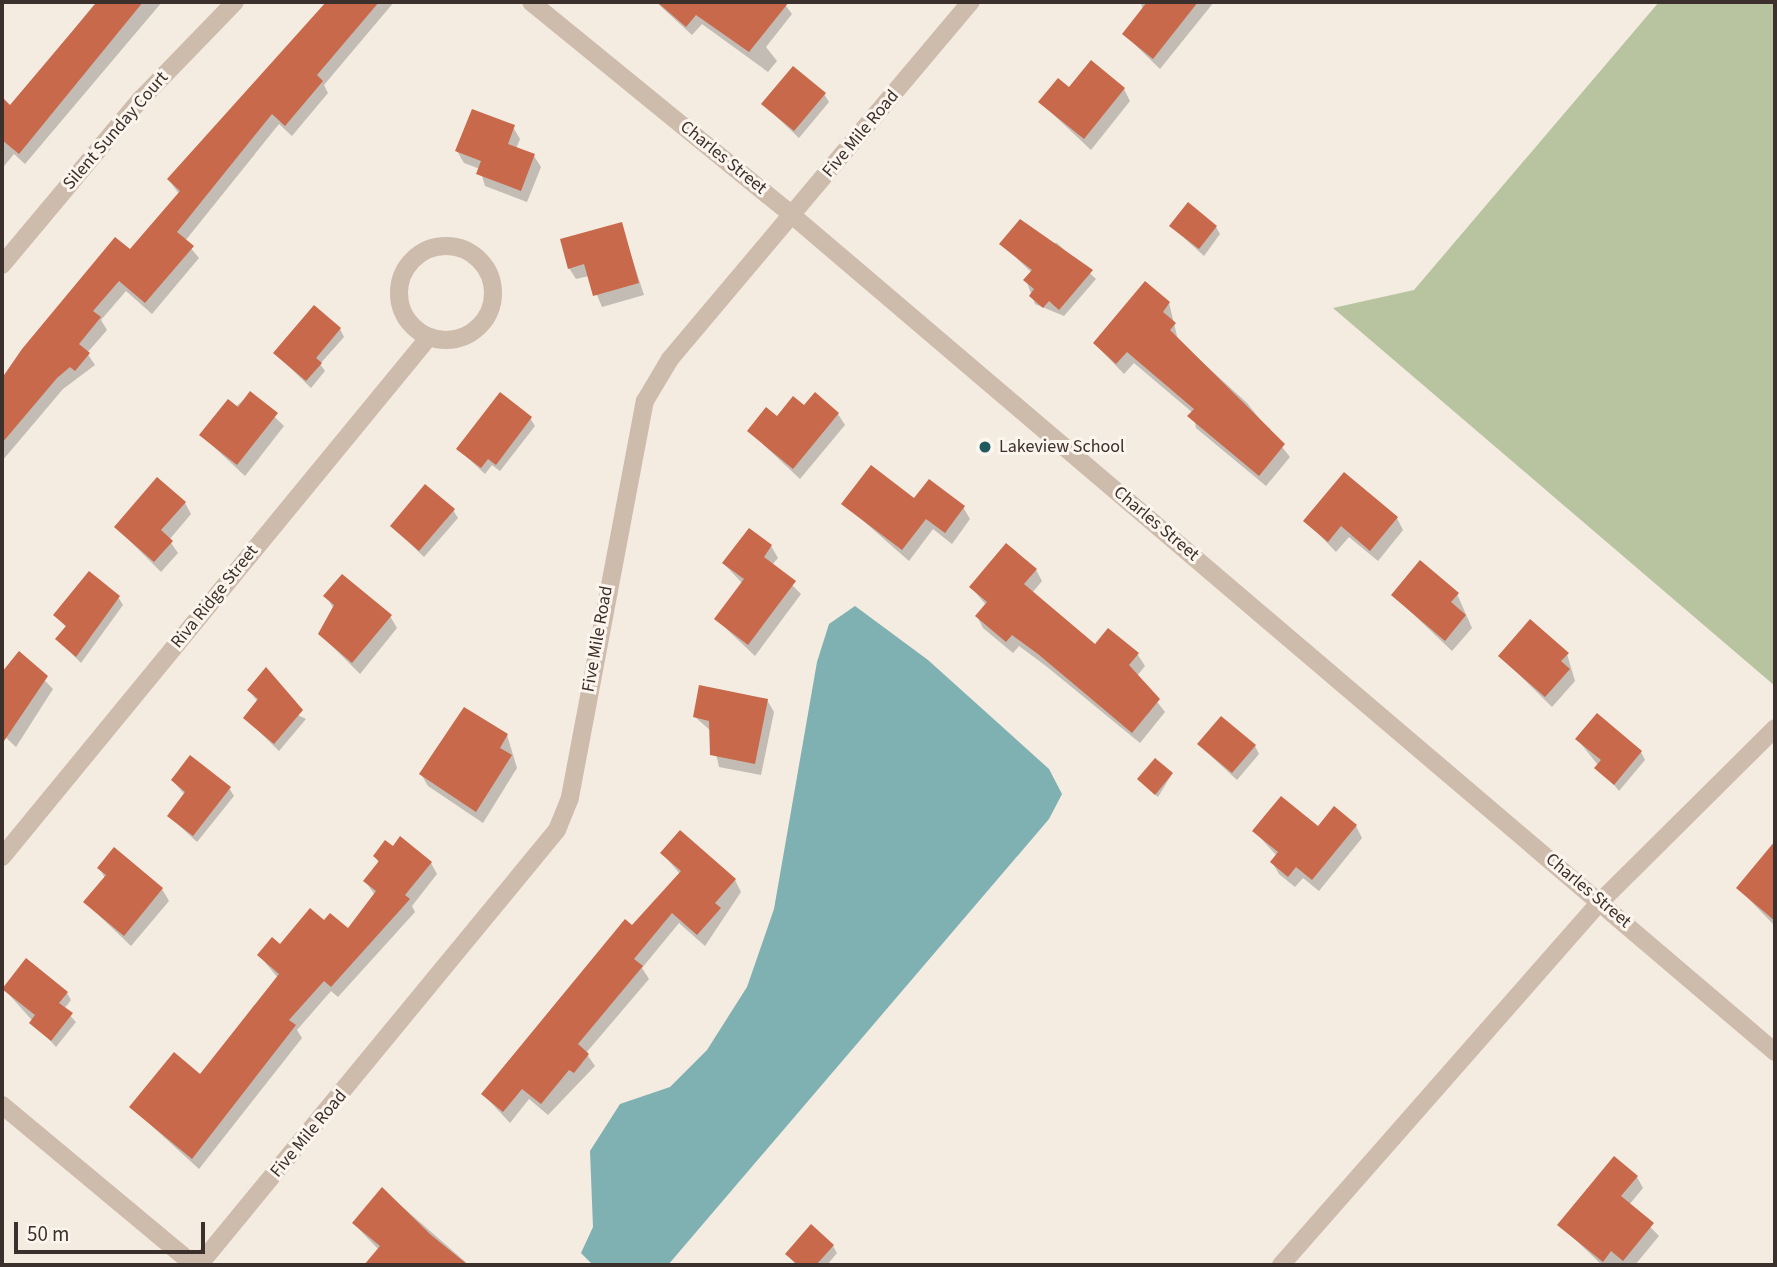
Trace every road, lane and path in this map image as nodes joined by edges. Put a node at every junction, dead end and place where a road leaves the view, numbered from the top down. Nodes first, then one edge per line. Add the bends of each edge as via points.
1 (235, 2) edge
2 (531, 2) edge
3 (971, 2) edge
4 (793, 216) junction
5 (2, 265) edge
6 (429, 337) junction
7 (1775, 728) edge
8 (3, 852) edge
9 (1600, 902) junction
10 (1775, 1052) edge
11 (2, 1105) edge
12 (196, 1265) edge
13 (1281, 1265) edge

1 - 5 street, Silent Sunday Court via 141,99
2 - 4 street, Charles Street
3 - 4 street, Five Mile Road
4 - 9 street, Charles Street
4 - 12 street, Five Mile Road via 670,359 645,401 570,797 557,830
6 - 6 street via 459,338 484,320 493,291 490,275 470,252 440,246 418,255 403,272 399,303 405,317
6 - 8 street, Riva Ridge Street
7 - 9 street
9 - 10 street, Charles Street
9 - 13 street
11 - 12 street

